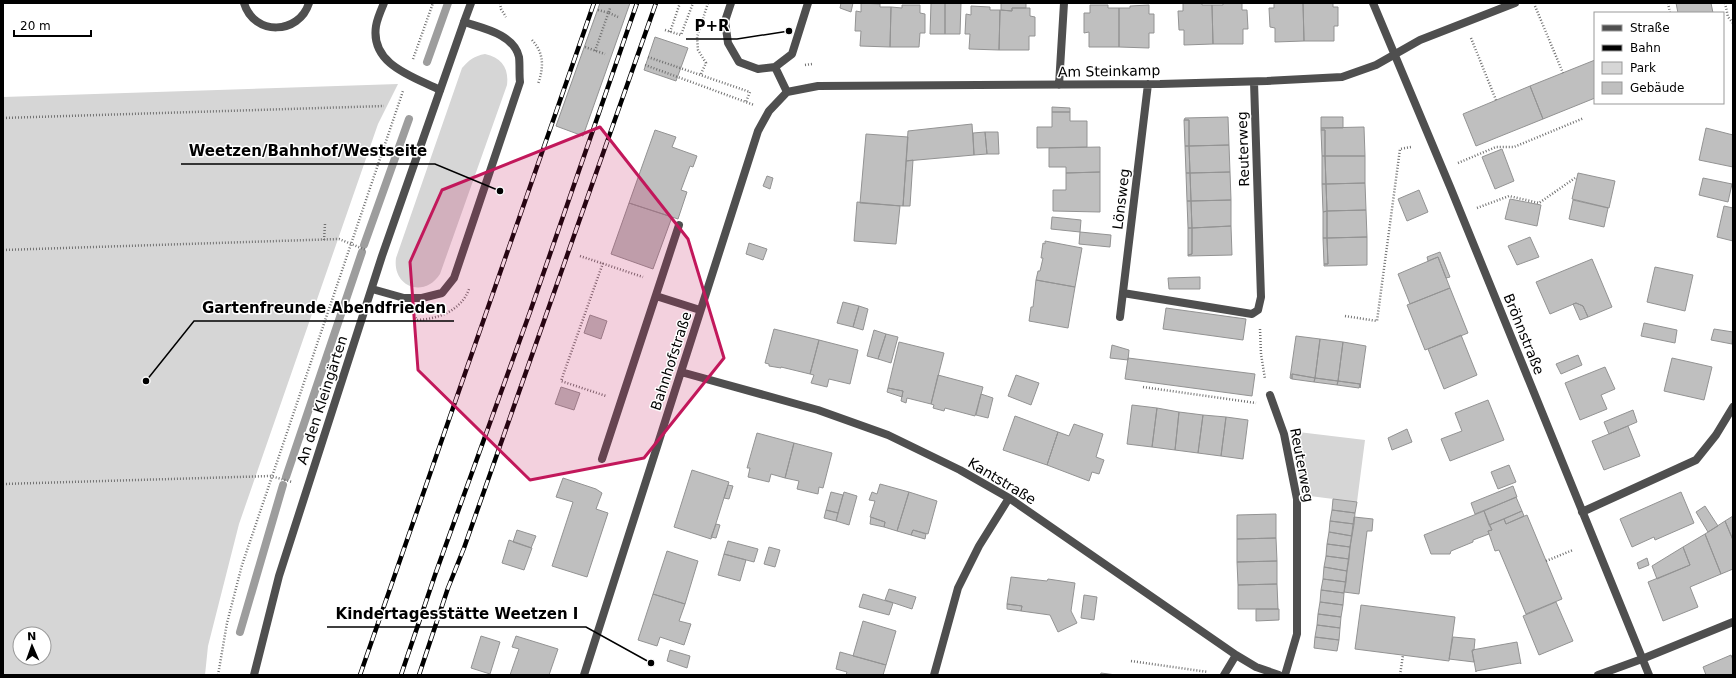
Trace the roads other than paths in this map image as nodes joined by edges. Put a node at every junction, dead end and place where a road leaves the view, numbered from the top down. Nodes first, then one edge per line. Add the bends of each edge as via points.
1 (244, 3) edge
2 (309, 3) edge
3 (384, 3) edge
4 (471, 3) edge
5 (731, 3) edge
6 (808, 3) edge
7 (1064, 3) edge
8 (1373, 3) edge
9 (1515, 3) edge
10 (464, 22) junction
11 (1395, 55) junction
12 (775, 67) junction
13 (1254, 82) junction
14 (1148, 84) junction
15 (1059, 85) junction
16 (440, 90) junction
17 (787, 92) junction
18 (679, 224) dead end
19 (372, 289) junction
20 (1123, 293) junction
21 (656, 296) junction
22 (700, 310) junction
23 (1120, 317) dead end
24 (680, 372) junction
25 (1270, 395) road end
26 (1733, 407) edge
27 (602, 459) dead end
28 (1009, 498) junction
29 (1582, 512) junction
30 (1733, 622) edge
31 (1236, 655) junction
32 (1642, 659) junction
33 (254, 675) edge
34 (584, 675) edge
35 (934, 675) edge
36 (1224, 675) edge
37 (1279, 675) edge
38 (1285, 675) edge
39 (1598, 675) edge
40 (1649, 675) edge

1 - 2 street via 253,18 262,25 273,28 294,24
3 - 16 street via 376,26 378,47 383,57 398,70
4 - 10 street, An den Kleingärten
5 - 12 street via 725,21 728,43 739,62 758,69
6 - 12 street via 792,54
7 - 15 street
8 - 11 street, Bröhnstraße
9 - 11 street, Am Steinkamp via 1420,40
10 - 16 street, An den Kleingärten
10 - 19 street via 510,41 519,56 520,82 454,278 442,293 422,298 404,298
11 - 13 street, Am Steinkamp via 1342,77
11 - 29 street, Bröhnstraße
12 - 17 street
13 - 14 street, Am Steinkamp
13 - 20 street, Reuterweg via 1261,297 1258,310 1252,314
14 - 15 street, Am Steinkamp
14 - 20 street, Lönsweg
15 - 17 street, Am Steinkamp via 818,86
16 - 19 street, An den Kleingärten
17 - 22 street, Bahnhofstraße via 769,111 758,130
18 - 21 street
19 - 33 street, An den Kleingärten via 279,576
20 - 23 street, Lönsweg
21 - 22 street
21 - 27 street
22 - 24 street, Bahnhofstraße
24 - 28 street, Kantstraße via 818,410 888,436 960,470
24 - 34 street, Bahnhofstraße
25 - 38 street, Reuterweg via 1284,434 1297,499 1297,634
26 - 29 street via 1716,435 1696,460
28 - 31 street, Kantstraße
28 - 35 street via 979,546 958,588
29 - 32 street, Bröhnstraße
30 - 32 street
31 - 36 street
31 - 37 street, Kantstraße via 1256,667
32 - 39 street
32 - 40 street, Bröhnstraße

